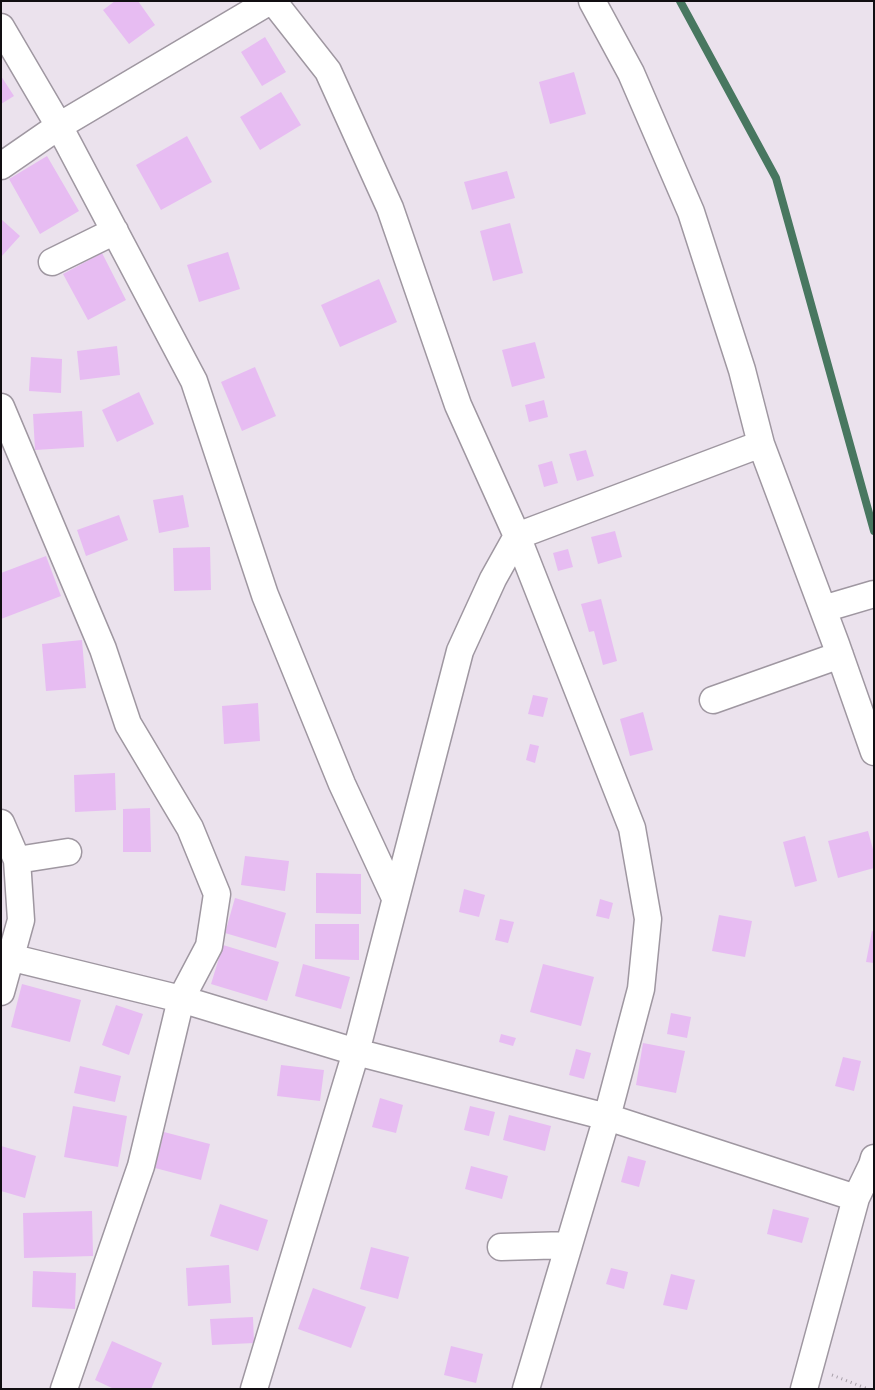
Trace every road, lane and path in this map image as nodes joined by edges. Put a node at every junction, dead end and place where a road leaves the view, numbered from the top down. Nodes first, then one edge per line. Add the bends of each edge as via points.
1 (272, 1) edge
2 (592, 1) edge
3 (1, 27) edge
4 (59, 126) junction
5 (1, 166) edge
6 (115, 231) junction
7 (52, 262) dead end
8 (4, 419) edge
9 (761, 444) junction
10 (517, 536) junction
11 (871, 595) edge
12 (823, 609) junction
13 (840, 654) junction
14 (713, 700) dead end
15 (874, 752) edge
16 (1, 823) edge
17 (68, 852) dead end
18 (17, 860) junction
19 (395, 898) junction
20 (6, 956) edge
21 (1, 992) edge
22 (181, 999) junction
23 (356, 1052) junction
24 (607, 1117) junction
25 (873, 1162) edge
26 (856, 1198) junction
27 (569, 1245) junction
28 (501, 1247) dead end
29 (808, 1378) edge
30 (64, 1389) edge
31 (254, 1389) edge
32 (526, 1389) edge
33 (868, 1389) edge

1 - 4 street
1 - 10 street via 328,71 390,208 458,405
2 - 9 street via 630,73 691,212 742,370
3 - 4 street
4 - 5 street
4 - 6 street
6 - 7 street
6 - 19 street via 194,381 265,595 342,784
8 - 22 street via 103,649 128,724 190,828 217,894 209,946
9 - 10 street
9 - 12 street
10 - 19 street via 460,651
10 - 24 street via 632,828 648,919 641,989
11 - 12 street
12 - 13 street
13 - 14 street
13 - 15 street
16 - 18 street
17 - 18 street
18 - 20 street via 21,920
19 - 23 street
20 - 21 street
20 - 22 street
22 - 23 street
22 - 30 street via 141,1166
23 - 24 street
23 - 31 street
24 - 26 street
24 - 27 street
25 - 26 street
26 - 29 street
27 - 28 street
27 - 32 street
29 - 33 path

